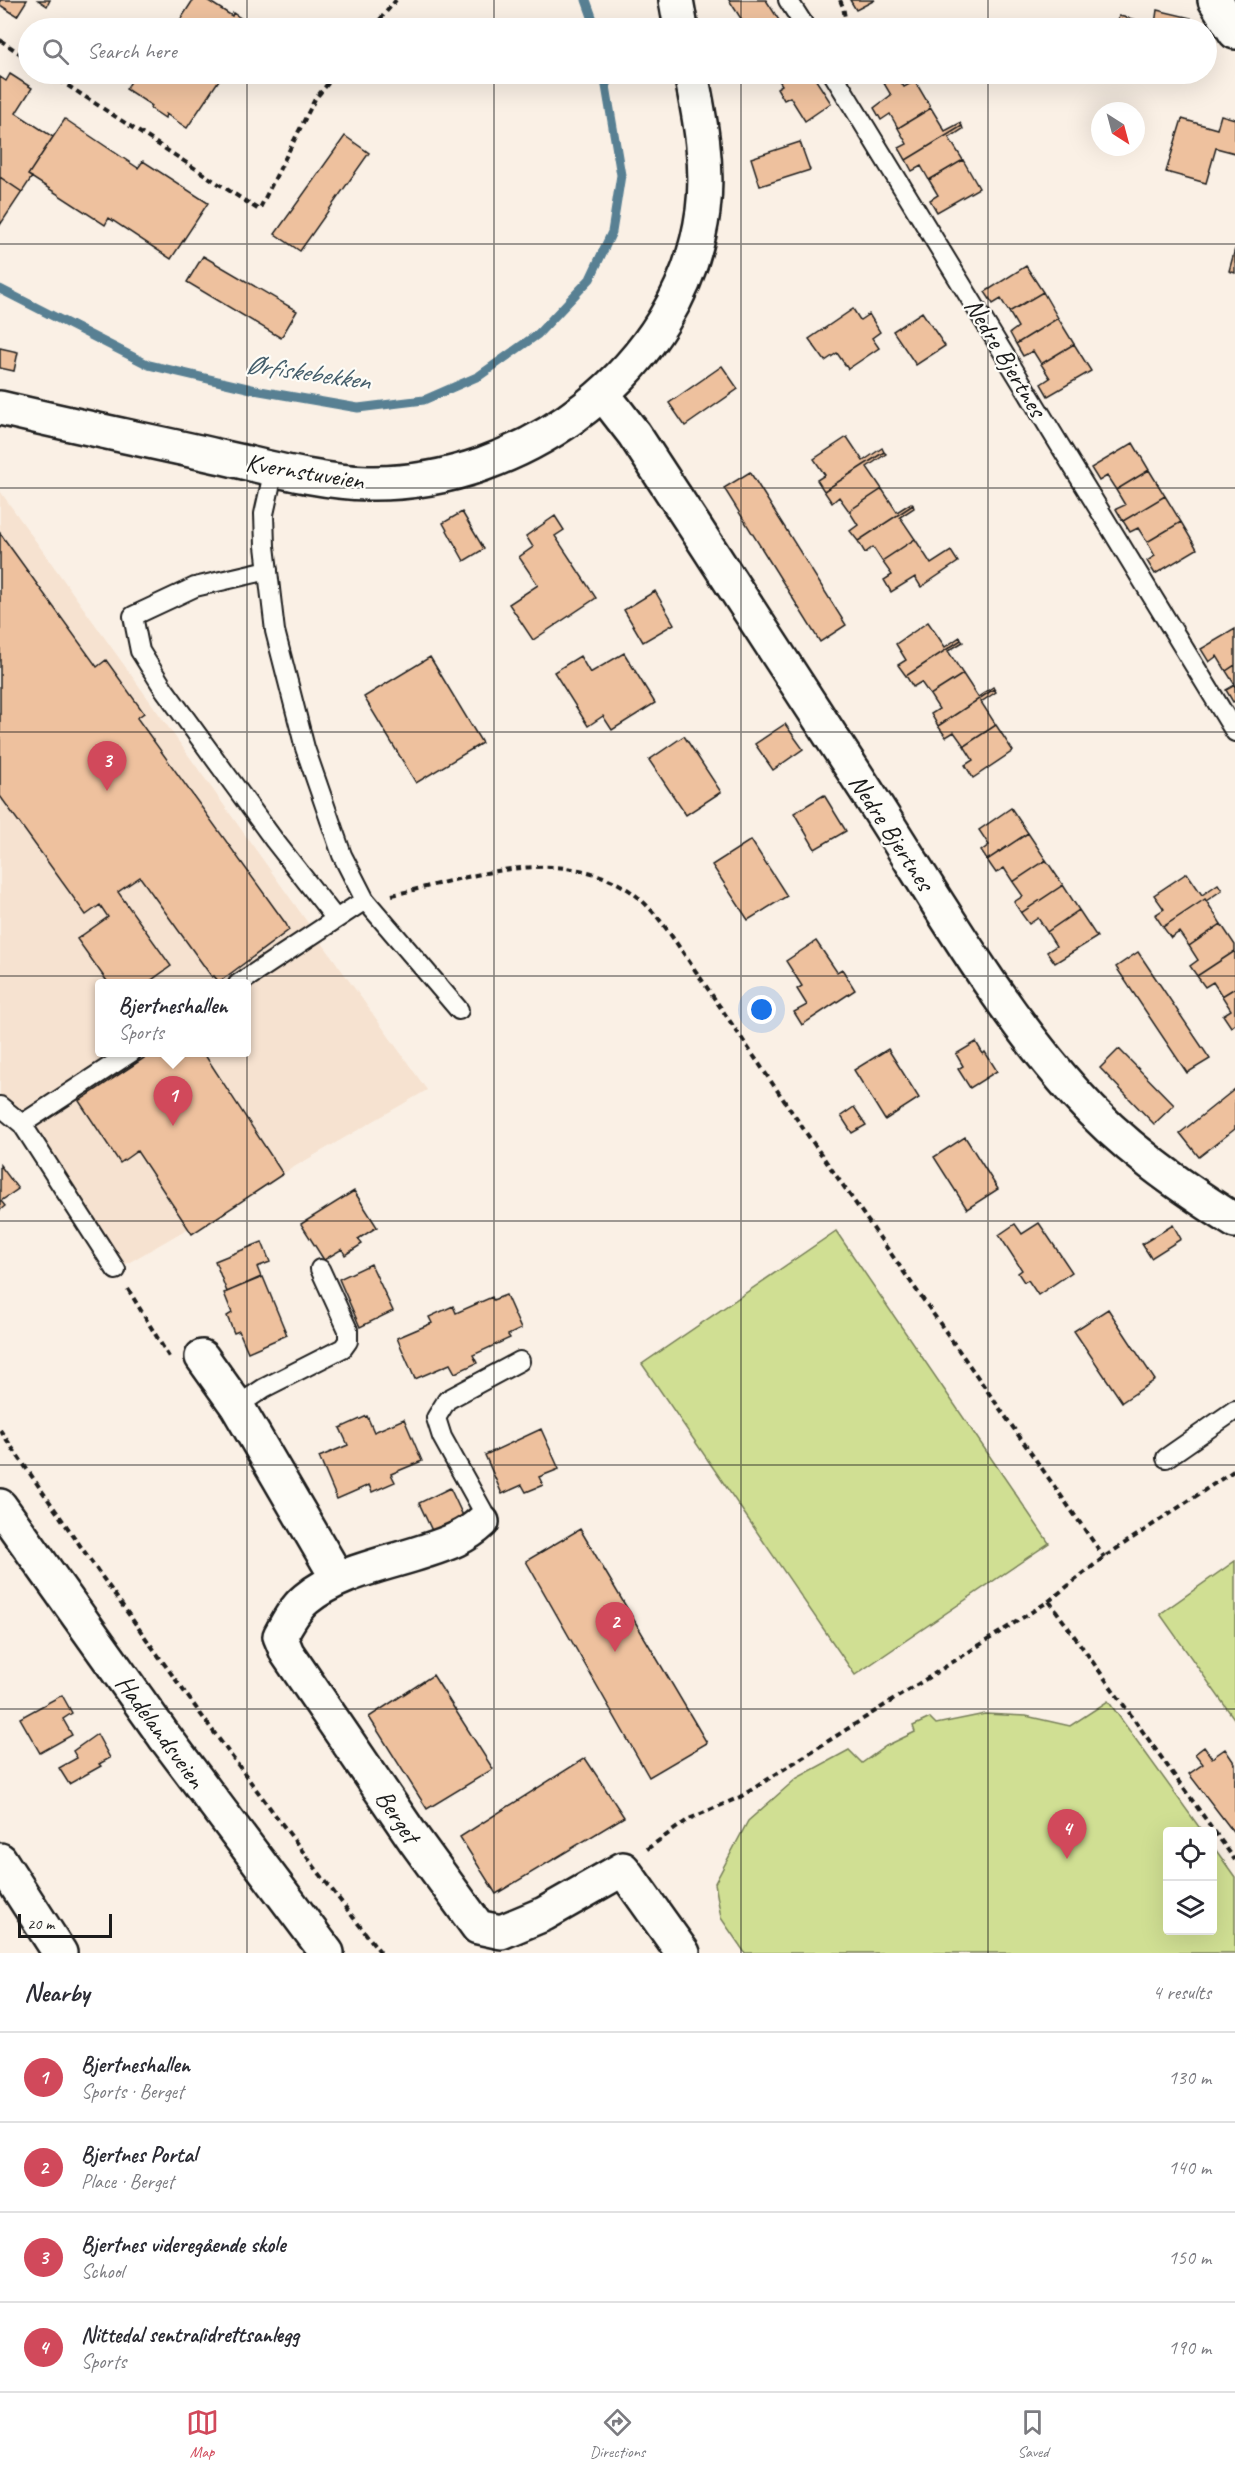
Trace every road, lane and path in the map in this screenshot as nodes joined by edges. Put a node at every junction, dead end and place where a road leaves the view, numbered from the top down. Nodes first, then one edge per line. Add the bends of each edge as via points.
1 (396, 0) edge
2 (675, 0) edge
3 (788, 0) edge
4 (840, 0) edge
5 (1215, 0) edge
6 (381, 18) edge
7 (679, 18) edge
8 (800, 18) edge
9 (845, 18) edge
10 (1235, 32) edge
11 (0, 40) edge
12 (18, 52) edge
13 (65, 84) edge
14 (328, 84) edge
15 (693, 84) edge
16 (839, 84) edge
17 (603, 394) junction
18 (0, 408) edge
19 (274, 469) junction
20 (268, 570) junction
21 (1235, 732) edge
22 (365, 900) junction
23 (336, 919) junction
24 (246, 979) edge
25 (459, 1010) dead end
26 (126, 1057) edge
27 (0, 1106) edge
28 (22, 1124) junction
29 (1235, 1221) edge
30 (320, 1269) dead end
31 (116, 1270) joint
32 (186, 1358) joint
33 (520, 1360) dead end
34 (237, 1406) junction
35 (1235, 1410) edge
36 (0, 1430) edge
37 (1166, 1458) dead end
38 (1235, 1470) edge
39 (0, 1506) edge
40 (482, 1522) joint
41 (1104, 1557) junction
42 (338, 1579) junction
43 (1049, 1601) junction
44 (0, 1860) edge
45 (1235, 1860) edge
46 (623, 1869) junction
47 (60, 1953) edge
48 (327, 1953) edge
49 (381, 1953) edge
50 (683, 1953) edge

1 - 6 path
2 - 7 main road
3 - 8 lane
4 - 9 path
5 - 10 main road
11 - 12 path
13 - 14 path via 259,210 315,99
15 - 17 main road, Kvernstuveien via 702,132 705,186 692,260 660,327 632,365
16 - 21 lane, Nedre Bjertnes
17 - 19 main road, Kvernstuveien via 563,424 527,444 477,465 425,480 347,482
17 - 29 main road, Nedre Bjertnes via 650,457 982,970 1045,1058 1115,1133 1202,1201
18 - 19 main road, Kvernstuveien
19 - 20 lane via 264,514
20 - 22 lane via 275,631 305,748 342,855
20 - 23 lane via 195,587 133,615 140,651 274,840
22 - 23 lane
22 - 25 lane
22 - 41 path via 511,869 544,867 588,872 638,898 665,926 815,1147
23 - 24 lane
26 - 28 lane
27 - 28 lane
28 - 31 lane
30 - 34 lane via 348,1330 348,1341 343,1348
31 - 32 path
32 - 34 main road
33 - 40 lane, Berget via 447,1400 435,1418 483,1511
34 - 42 main road
35 - 37 lane
36 - 49 path via 183,1692
38 - 41 path
39 - 48 main road, Hadelandsveien via 164,1736
40 - 42 main road, Berget via 452,1543
41 - 43 path
42 - 46 main road, Berget via 306,1599 280,1636 287,1653 478,1927 501,1932 544,1914
43 - 45 path
43 - 46 path via 740,1797 689,1819
44 - 47 main road
46 - 50 main road

